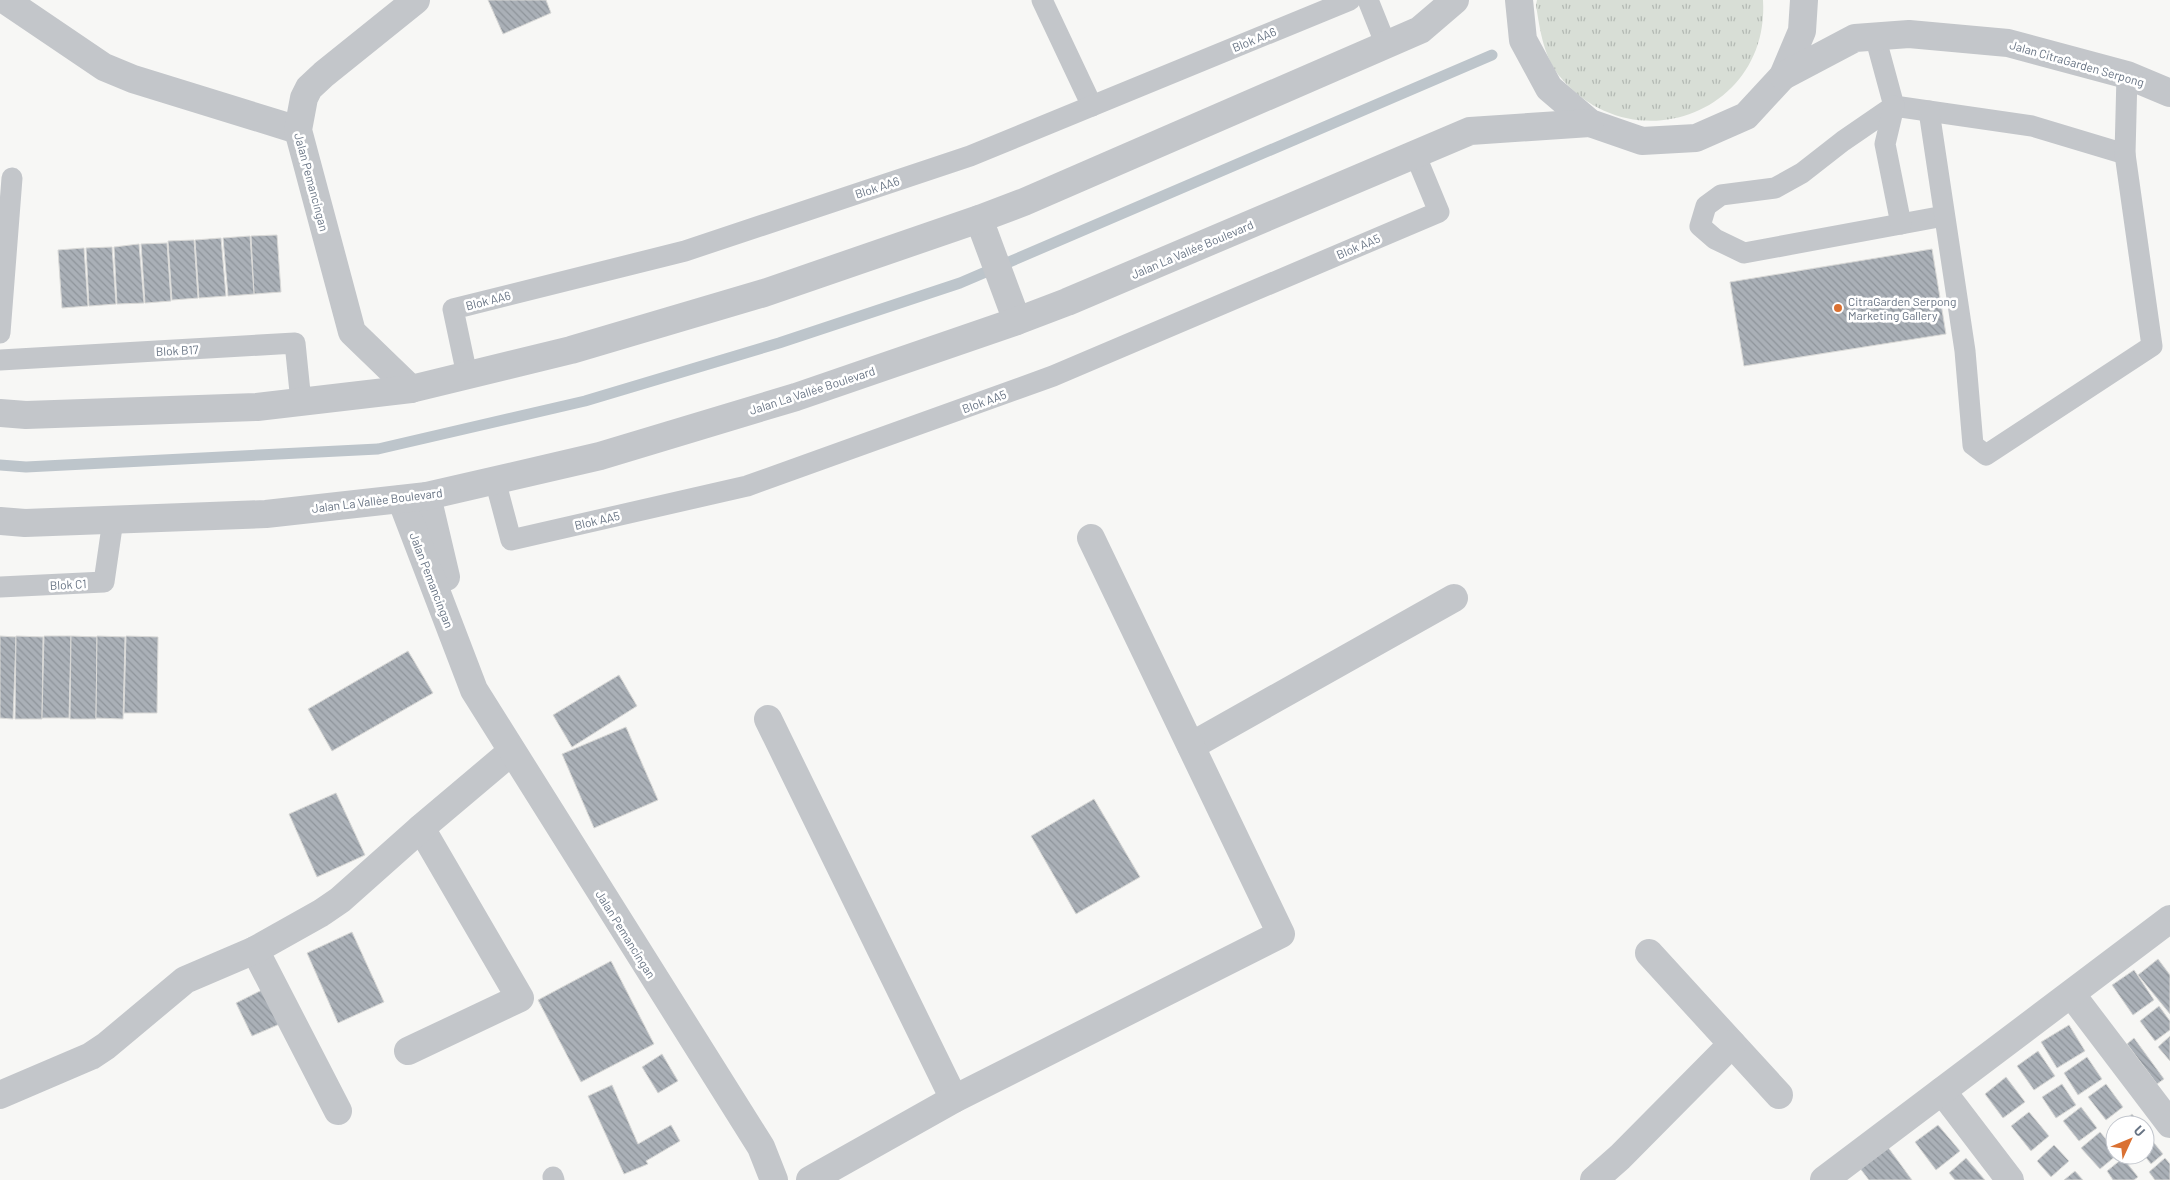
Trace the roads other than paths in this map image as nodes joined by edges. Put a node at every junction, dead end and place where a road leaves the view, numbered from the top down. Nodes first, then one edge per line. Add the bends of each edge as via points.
1 (6, 0) edge
2 (416, 0) edge
3 (1042, 0) edge
4 (1350, 0) edge
5 (1368, 0) edge
6 (1455, 0) edge
7 (1519, 0) edge
8 (1804, 0) edge
9 (1875, 36) junction
10 (1386, 45) junction
11 (2127, 75) junction
12 (1783, 76) junction
13 (2170, 93) edge
14 (1092, 106) junction
15 (1894, 106) junction
16 (1929, 111) junction
17 (1590, 123) junction
18 (298, 130) junction
19 (1414, 154) junction
20 (2125, 154) junction
21 (12, 178) dead end
22 (1944, 216) junction
23 (979, 220) junction
24 (1901, 224) junction
25 (1017, 321) junction
26 (0, 333) edge
27 (0, 360) edge
28 (467, 375) junction
29 (411, 389) junction
30 (301, 402) junction
31 (0, 413) edge
32 (495, 480) junction
33 (414, 497) junction
34 (113, 520) junction
35 (0, 521) edge
36 (1091, 538) dead end
37 (0, 587) edge
38 (1454, 598) dead end
39 (768, 719) dead end
40 (1191, 746) junction
41 (511, 752) junction
42 (420, 828) junction
43 (2170, 919) edge
44 (255, 950) junction
45 (1649, 953) dead end
46 (2072, 994) junction
47 (1732, 1044) junction
48 (408, 1051) dead end
49 (1942, 1091) junction
50 (0, 1095) edge
51 (1779, 1095) dead end
52 (954, 1099) junction
53 (338, 1111) dead end
54 (2170, 1124) edge
55 (774, 1180) edge
56 (810, 1180) edge
57 (1594, 1180) edge
58 (1824, 1180) edge
59 (2010, 1180) edge

1 - 18 street via 111,70
2 - 18 street, Jalan Pemancingan via 309,88
3 - 14 lane
4 - 14 lane, Blok AA6
5 - 10 lane
6 - 10 street via 1420,30
7 - 17 street via 1523,40 1549,88
8 - 12 street via 1802,32
9 - 11 street, Jalan CitraGarden Serpong via 1909,34 2008,43
9 - 12 street, Jalan CitraGarden Serpong via 1855,38
9 - 15 lane
10 - 23 street
11 - 13 street, Jalan CitraGarden Serpong
11 - 20 lane
12 - 17 street via 1746,116 1696,138 1642,141
14 - 28 lane, Blok AA6 via 970,156 685,251 453,309
15 - 16 lane
15 - 24 lane via 1885,144
15 - 24 lane via 1802,173 1775,188 1720,196 1706,206 1700,226 1715,239 1744,253
16 - 20 lane via 2032,126
16 - 22 lane
17 - 19 street, Jalan La Vallée Boulevard via 1470,131
18 - 29 street, Jalan Pemancingan via 352,332
19 - 25 street, Jalan La Vallée Boulevard
19 - 32 lane, Blok AA5 via 1439,212 1052,376 747,486 511,540
20 - 22 lane via 2152,346 1986,455 1973,444 1965,351
21 - 26 lane
22 - 24 lane
23 - 25 street
23 - 28 street via 764,293 571,350
25 - 32 street, Jalan La Vallée Boulevard via 796,397 600,456
27 - 30 lane, Blok B17 via 295,343
28 - 29 street
29 - 30 street
30 - 31 street via 257,407
32 - 33 street, Jalan La Vallée Boulevard
33 - 34 street, Jalan La Vallée Boulevard via 266,514
33 - 41 street, Jalan Pemancingan via 474,690
34 - 35 street, Jalan La Vallée Boulevard
34 - 37 lane, Blok C1 via 104,582
36 - 40 street
38 - 40 street
39 - 52 street
40 - 52 street via 1281,934
41 - 42 street
41 - 55 street, Jalan Pemancingan via 761,1147
42 - 44 street via 340,900
42 - 48 street via 520,998
43 - 46 street
44 - 50 street via 184,980 91,1056
44 - 53 street
45 - 47 street
46 - 49 street
46 - 54 street
47 - 51 street
47 - 57 street
49 - 58 street
49 - 59 street
52 - 56 street

